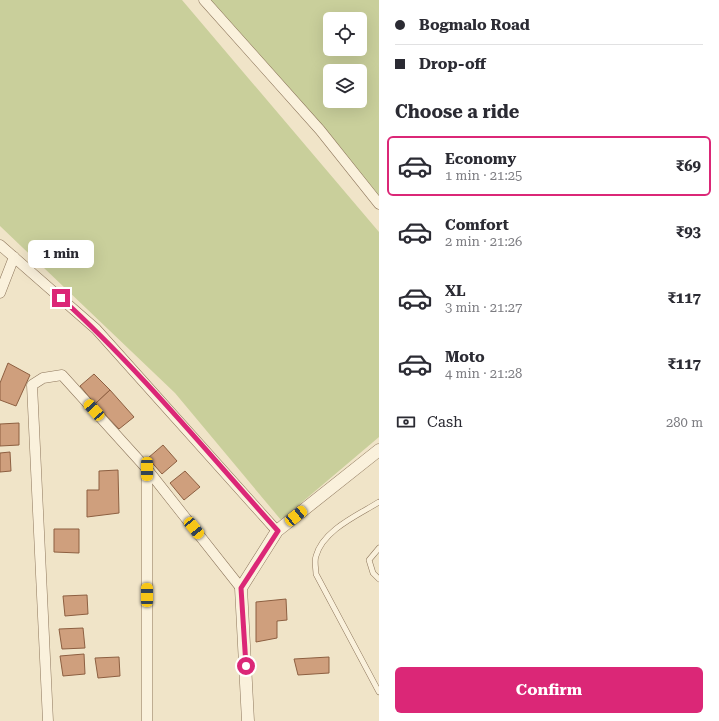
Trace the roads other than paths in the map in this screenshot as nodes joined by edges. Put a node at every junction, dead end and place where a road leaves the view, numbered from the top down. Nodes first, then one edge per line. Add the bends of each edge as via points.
1 (204, 0) edge
2 (379, 204) edge
3 (0, 245) edge
4 (14, 257) junction
5 (0, 293) edge
6 (379, 450) edge
7 (147, 469) junction
8 (379, 502) edge
9 (278, 531) junction
10 (379, 548) edge
11 (379, 579) edge
12 (241, 588) junction
13 (379, 692) edge
14 (48, 721) edge
15 (147, 721) edge
16 (248, 721) edge

1 - 2 street via 320,130
3 - 4 street
4 - 5 street
4 - 9 street via 96,330
6 - 9 street
7 - 12 street
7 - 14 street via 62,375 43,378 32,385
7 - 15 street
8 - 13 lane via 339,526 321,544 316,557 316,574
9 - 12 street
10 - 11 lane via 369,560 373,573
12 - 16 street

